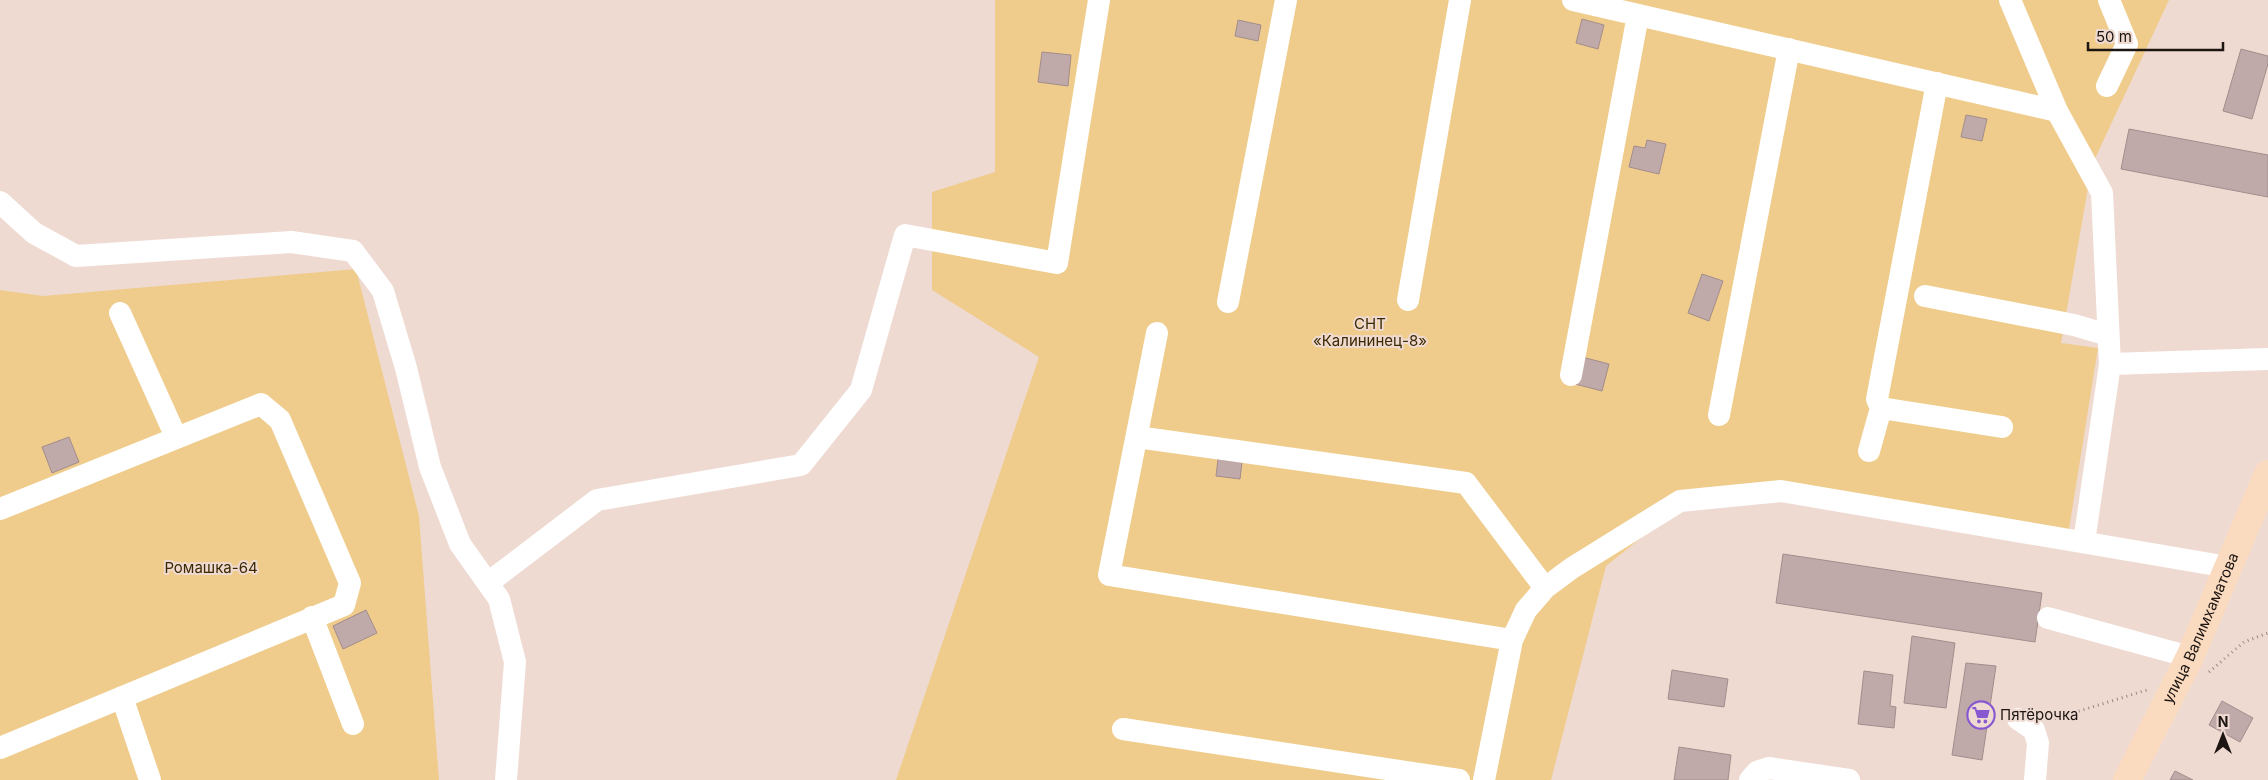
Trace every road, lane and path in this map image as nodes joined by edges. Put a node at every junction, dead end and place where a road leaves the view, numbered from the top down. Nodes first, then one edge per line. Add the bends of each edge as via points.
1 (1099, 0) edge
2 (1286, 0) edge
3 (1460, 0) edge
4 (1573, 0) edge
5 (2010, 0) edge
6 (2109, 0) edge
7 (1638, 15) junction
8 (1789, 50) junction
9 (1937, 83) junction
10 (2107, 86) dead end
11 (2057, 111) junction
12 (0, 202) edge
13 (1925, 296) dead end
14 (1408, 300) dead end
15 (1228, 302) dead end
16 (120, 313) dead end
17 (1157, 334) dead end
18 (2108, 335) junction
19 (2268, 359) edge
20 (2110, 364) junction
21 (1571, 375) dead end
22 (1881, 408) junction
23 (1720, 415) dead end
24 (2002, 427) dead end
25 (176, 437) junction
26 (1137, 437) junction
27 (1869, 451) dead end
28 (2268, 474) edge
29 (0, 509) edge
30 (2084, 542) junction
31 (2228, 567) junction
32 (488, 583) junction
33 (1545, 588) junction
34 (312, 617) junction
35 (2048, 618) dead end
36 (2268, 633) edge
37 (1512, 640) junction
38 (2196, 667) junction
39 (2147, 690) dead end
40 (122, 697) junction
41 (2024, 723) joint
42 (352, 724) dead end
43 (1122, 729) dead end
44 (0, 748) edge
45 (150, 780) edge
46 (506, 780) edge
47 (1459, 780) edge
48 (1484, 780) edge
49 (1750, 780) edge
50 (1849, 780) edge
51 (2035, 780) edge
52 (2127, 780) edge

1 - 32 street via 1056,263 905,235 861,390 801,465 597,500
2 - 15 street
3 - 14 street
4 - 7 street
5 - 11 street
6 - 10 street via 2127,44
7 - 8 street
7 - 21 street
8 - 9 street
8 - 23 street
9 - 11 street
9 - 22 street via 1877,399
11 - 18 street via 2102,193
12 - 32 street via 34,233 76,256 291,242 353,250 383,291 430,467 460,544
13 - 18 street via 2074,325
16 - 25 street
17 - 26 street
18 - 20 street
19 - 20 street
20 - 30 street
22 - 24 street
22 - 27 street
25 - 29 street
25 - 34 street via 261,404 280,420 350,583 344,605
26 - 33 street via 1466,484
26 - 37 street via 1109,575
28 - 31 main road, улица Валимхаматова
30 - 31 street
30 - 33 street via 1781,491 1680,501
31 - 38 main road, улица Валимхаматова
32 - 46 street via 499,599 515,662
33 - 37 street via 1526,610
34 - 40 street
34 - 42 street
35 - 38 street
36 - 38 path
37 - 48 street
38 - 52 main road, улица Валимхаматова
39 - 41 path
40 - 44 street
40 - 45 street
41 - 51 street via 2034,730 2038,743
43 - 47 street
49 - 50 street via 1756,772 1769,768

